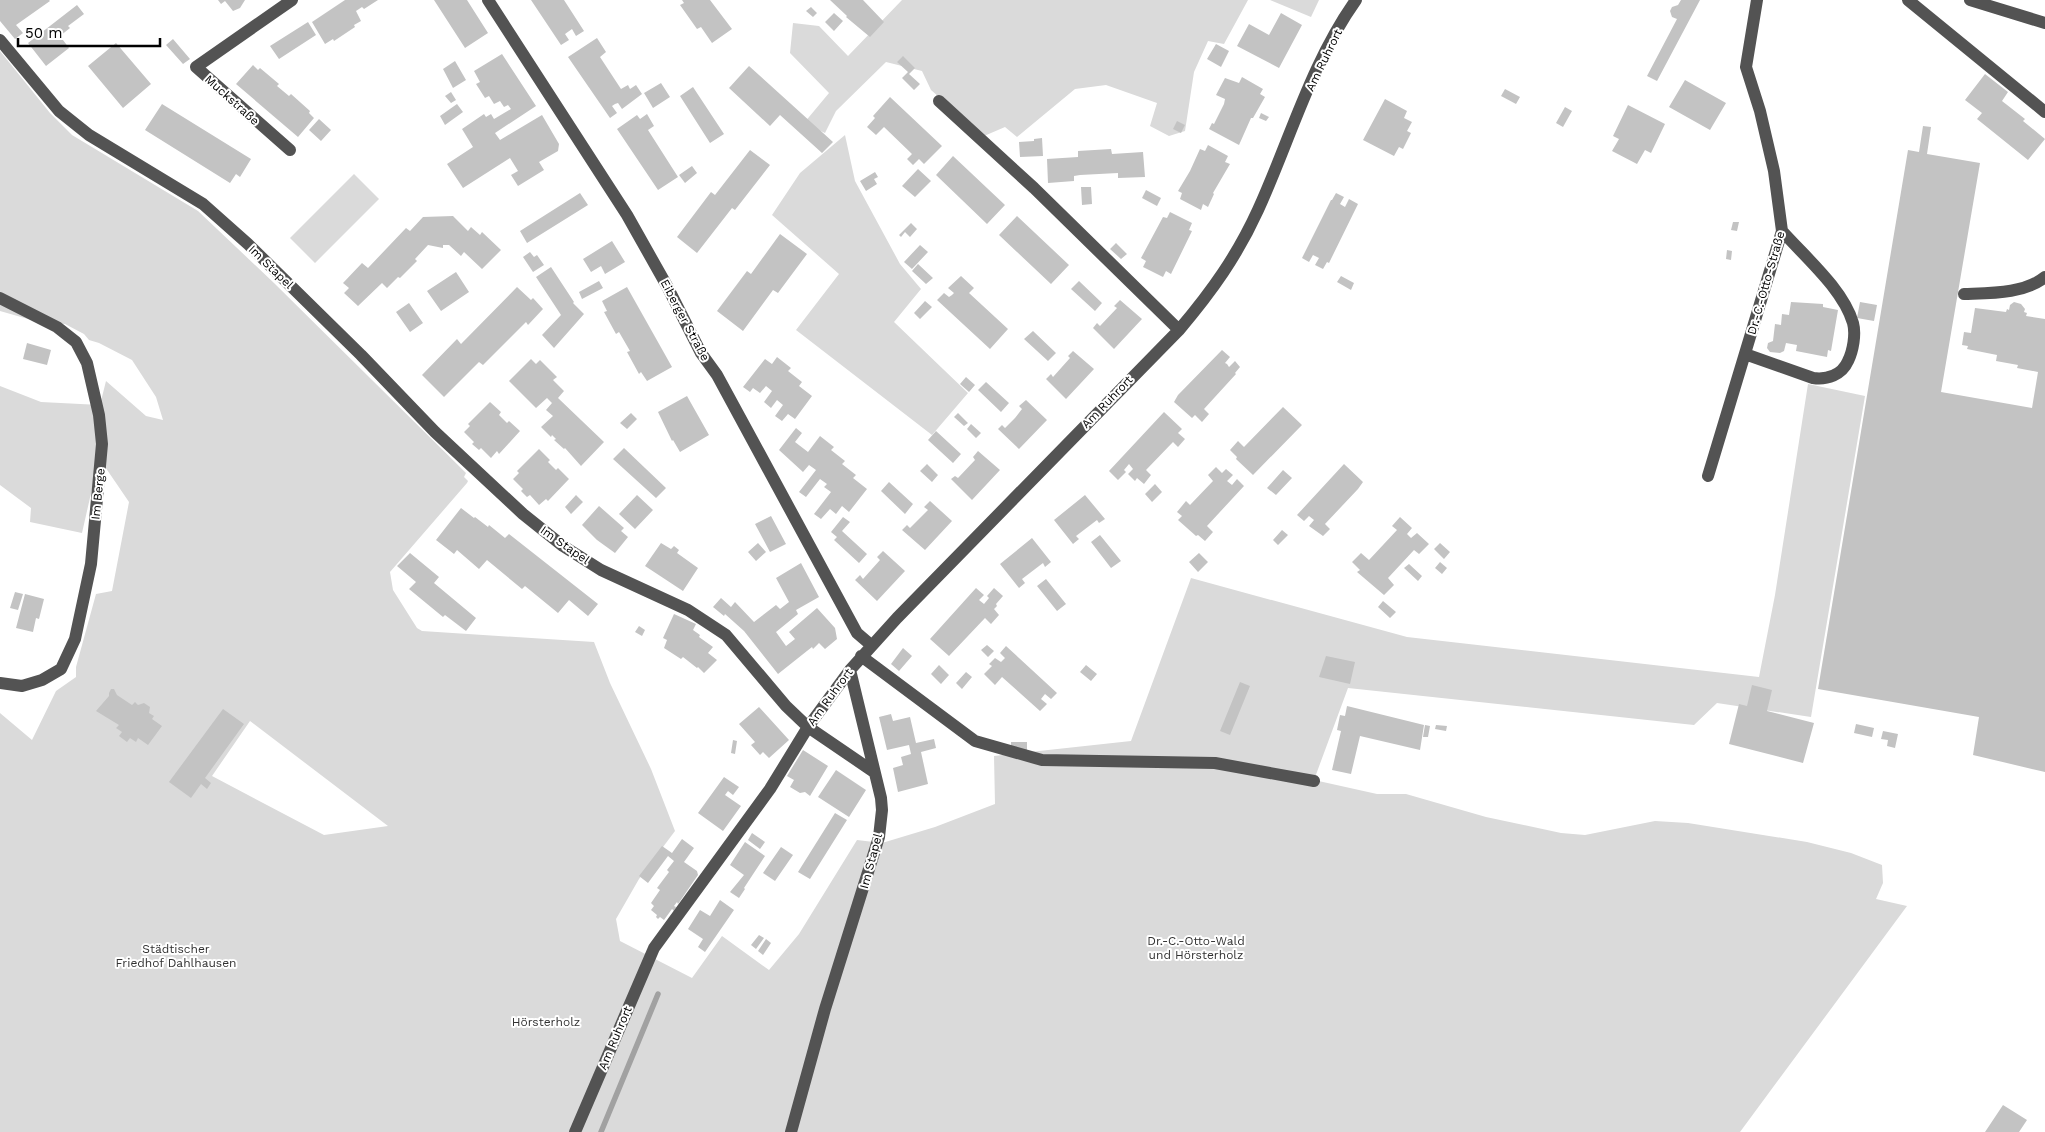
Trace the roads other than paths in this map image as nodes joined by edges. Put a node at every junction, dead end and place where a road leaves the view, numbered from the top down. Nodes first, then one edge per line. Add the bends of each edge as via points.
1 (292, 0) edge
2 (488, 0) edge
3 (1356, 0) edge
4 (1757, 0) edge
5 (1908, 0) edge
6 (1970, 0) edge
7 (2045, 23) edge
8 (0, 40) edge
9 (939, 101) dead end
10 (2045, 112) edge
11 (290, 150) dead end
12 (1782, 231) junction
13 (2045, 277) edge
14 (1964, 294) dead end
15 (0, 298) edge
16 (1178, 330) junction
17 (1745, 354) junction
18 (1708, 476) dead end
19 (871, 645) junction
20 (861, 656) junction
21 (850, 670) junction
22 (0, 684) edge
23 (808, 727) junction
24 (874, 772) junction
25 (1314, 781) dead end
26 (575, 1132) edge
27 (791, 1132) edge

1 - 11 street, Muckstraße via 196,67
2 - 19 street, Eiberger Straße via 627,215 857,633
3 - 16 street, Am Ruhrort via 1319,66 1258,210 1233,259
4 - 12 street, Dr.-C.-Otto-Straße via 1746,67 1774,171
5 - 10 street
6 - 7 street
8 - 23 street, Im Stapel via 60,111 89,135 203,204 248,244 435,432 523,514 563,546 602,570 688,610 726,635
9 - 16 street via 1034,188
12 - 17 street, Dr.-C.-Otto-Straße
12 - 17 street via 1839,294 1854,324 1853,349 1847,364 1825,379 1813,378
13 - 14 street via 2031,286
15 - 22 street, Im Berge via 57,327 76,342 87,363 102,444 91,564 75,639 61,669 22,686
16 - 19 street, Am Ruhrort
17 - 18 street, Dr.-C.-Otto-Straße
19 - 20 street, Am Ruhrort
20 - 21 street, Am Ruhrort
20 - 25 street via 975,741 1042,760 1215,763
21 - 23 street, Am Ruhrort
21 - 24 street
23 - 24 street, Im Stapel
23 - 26 street, Am Ruhrort via 770,789 654,948
24 - 27 street, Im Stapel via 882,810 879,838 825,1009

